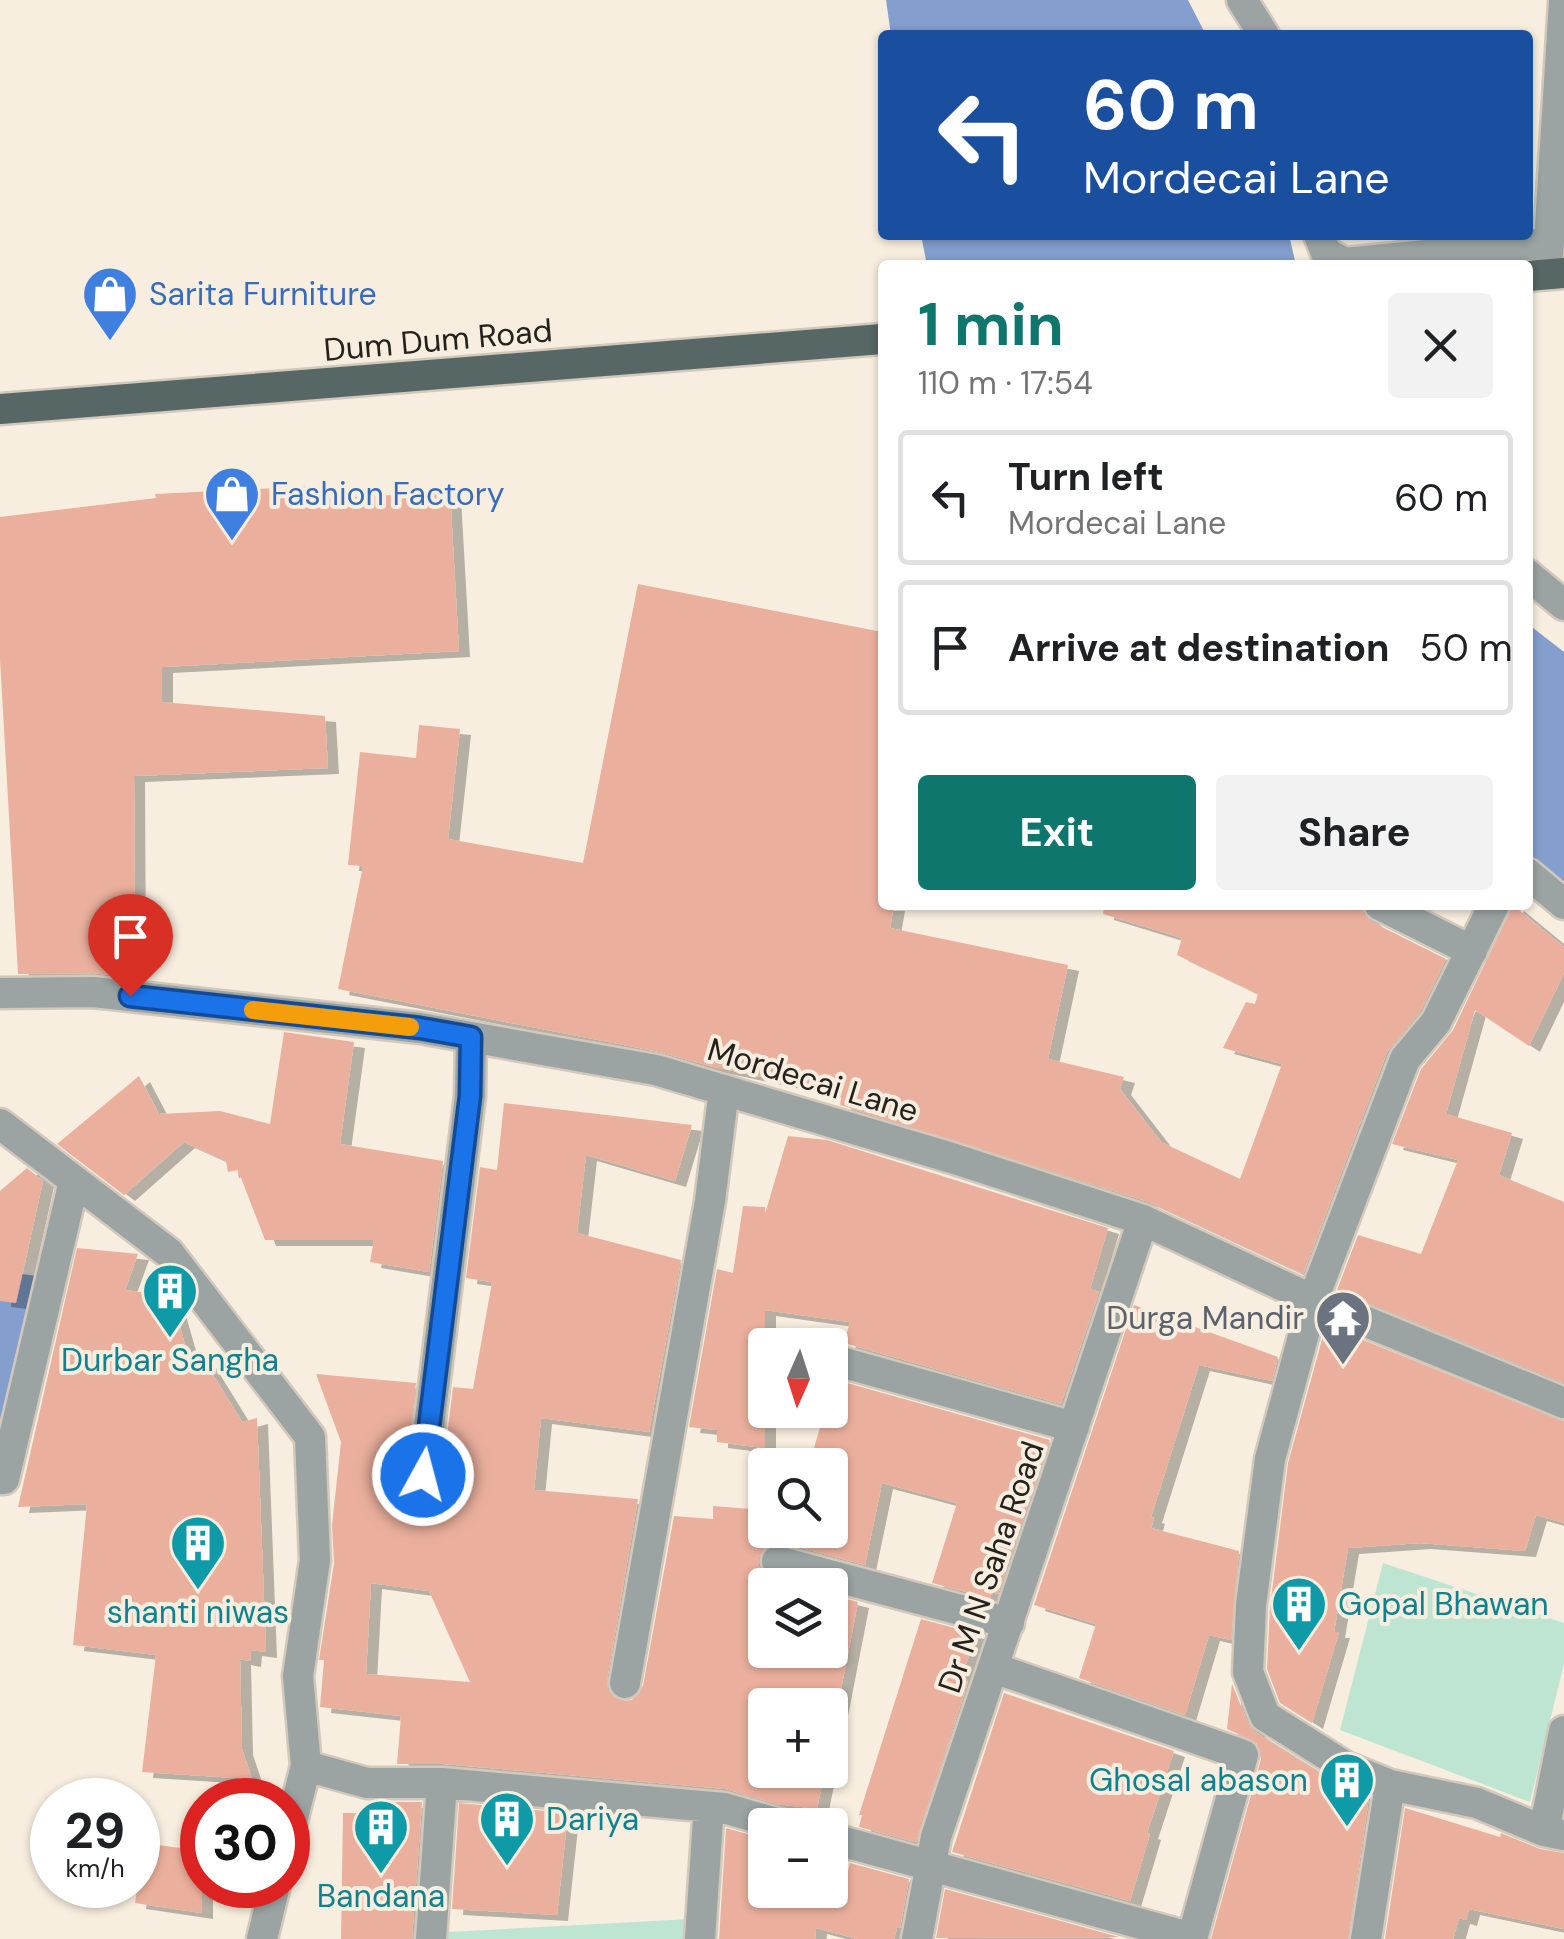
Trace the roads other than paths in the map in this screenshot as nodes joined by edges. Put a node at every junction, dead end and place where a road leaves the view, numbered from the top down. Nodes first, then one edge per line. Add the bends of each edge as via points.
1 (1242, 0) edge
2 (1564, 2) edge
3 (1261, 30) edge
4 (1321, 240) edge
5 (1548, 243) junction
6 (1340, 260) edge
7 (1376, 260) edge
8 (1546, 275) edge
9 (878, 340) edge
10 (0, 409) edge
11 (1533, 580) edge
12 (1564, 605) edge
13 (1533, 878) edge
14 (1564, 904) edge
15 (1390, 910) edge
16 (1492, 910) edge
17 (1472, 951) junction
18 (0, 994) edge
19 (471, 1037) junction
20 (724, 1090) junction
21 (0, 1124) edge
22 (74, 1181) junction
23 (1143, 1220) junction
24 (1314, 1300) junction
25 (848, 1364) edge
26 (1564, 1403) edge
27 (1074, 1428) junction
28 (423, 1475) dead end
29 (0, 1478) edge
30 (777, 1561) dead end
31 (1010, 1623) junction
32 (994, 1668) junction
33 (626, 1683) dead end
34 (1564, 1731) edge
35 (306, 1766) junction
36 (303, 1778) edge
37 (442, 1783) junction
38 (1390, 1785) junction
39 (703, 1808) junction
40 (748, 1815) edge
41 (1554, 1833) edge
42 (848, 1843) edge
43 (930, 1867) junction
44 (269, 1908) edge
45 (1192, 1938) edge
46 (262, 1939) edge
47 (431, 1939) edge
48 (700, 1939) edge
49 (917, 1939) edge
50 (1366, 1939) edge

1 - 3 street
2 - 5 street
4 - 6 street via 1326,253
5 - 7 street
5 - 8 street
9 - 10 main road, Dum Dum Road
11 - 12 street
13 - 14 street
15 - 17 street
16 - 17 street
17 - 24 street via 1436,1022 1405,1059
18 - 19 street, Mordecai Lane via 93,992
19 - 20 street, Mordecai Lane via 656,1070
19 - 28 street via 470,1096
20 - 23 street, Mordecai Lane
20 - 33 street
21 - 22 street
22 - 29 street
22 - 35 street via 169,1252 310,1437 315,1560 298,1676
23 - 24 street, Mordecai Lane
23 - 27 street, Dr M N Saha Road
24 - 26 street, Mordecai Lane
24 - 38 street via 1270,1460 1248,1672 1265,1716 1346,1767
25 - 27 street
27 - 31 street, Dr M N Saha Road
30 - 31 street
31 - 32 street, Dr M N Saha Road
32 - 43 street, Dr M N Saha Road
32 - 45 street via 1244,1755
34 - 41 street
35 - 36 street
35 - 37 street via 367,1783
37 - 39 street
37 - 47 street
38 - 41 street via 1478,1803
38 - 50 street
39 - 40 street
39 - 48 street via 708,1819
42 - 43 street
43 - 45 street
43 - 49 street, Dr M N Saha Road
44 - 46 street

